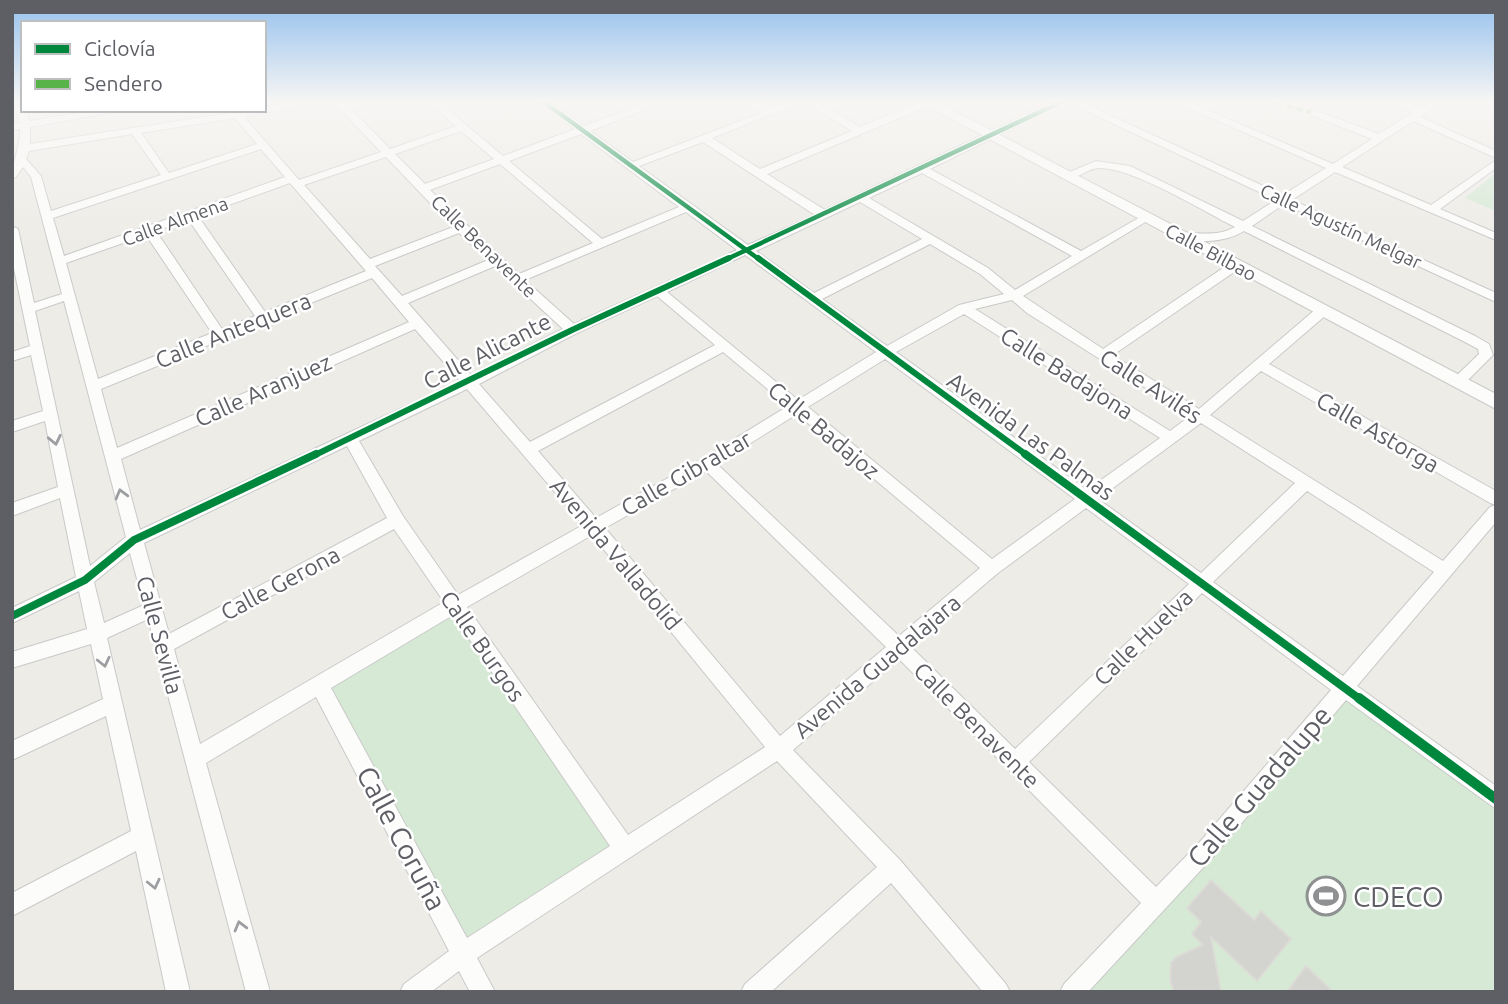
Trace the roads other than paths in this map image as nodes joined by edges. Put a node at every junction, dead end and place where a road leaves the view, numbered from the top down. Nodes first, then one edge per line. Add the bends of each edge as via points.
1 (25, 149) edge
2 (50, 149) edge
3 (147, 149) edge
4 (251, 149) edge
5 (266, 149) edge
6 (385, 149) edge
7 (401, 149) edge
8 (486, 149) edge
9 (532, 149) edge
10 (608, 149) edge
11 (676, 149) edge
12 (721, 149) edge
13 (817, 149) edge
14 (960, 149) edge
15 (1015, 149) edge
16 (1173, 149) edge
17 (1290, 149) edge
18 (1364, 149) edge
19 (389, 153) junction
20 (25, 154) junction
21 (500, 161) junction
22 (1496, 163) edge
23 (631, 166) junction
24 (921, 168) junction
25 (1335, 168) junction
26 (759, 173) junction
27 (12, 176) edge
28 (1069, 176) junction
29 (167, 177) junction
30 (294, 182) junction
31 (425, 188) junction
32 (861, 198) junction
33 (1286, 201) junction
34 (686, 208) junction
35 (1432, 210) junction
36 (191, 215) junction
37 (824, 215) junction
38 (46, 217) junction
39 (1146, 218) junction
40 (461, 228) junction
41 (149, 230) junction
42 (1238, 230) junction
43 (1180, 236) junction
44 (1496, 237) edge
45 (13, 238) edge
46 (931, 239) junction
47 (601, 244) junction
48 (747, 250) junction
49 (1082, 257) junction
50 (498, 260) junction
51 (58, 262) junction
52 (1232, 263) junction
53 (369, 269) junction
54 (518, 279) junction
55 (657, 290) junction
56 (1015, 295) junction
57 (67, 296) junction
58 (1496, 298) edge
59 (21, 299) edge
60 (811, 299) junction
61 (400, 302) junction
62 (964, 308) junction
63 (1321, 312) junction
64 (263, 317) junction
65 (415, 324) junction
66 (572, 330) junction
67 (220, 336) junction
68 (723, 346) junction
69 (36, 349) junction
70 (884, 353) junction
71 (1103, 355) junction
72 (12, 357) edge
73 (1261, 365) junction
74 (1458, 382) junction
75 (468, 383) junction
76 (92, 387) junction
77 (1496, 402) edge
78 (795, 407) junction
79 (50, 414) junction
80 (1199, 417) junction
81 (12, 427) edge
82 (1169, 438) junction
83 (350, 439) junction
84 (527, 450) junction
85 (111, 457) junction
86 (707, 463) junction
87 (1304, 484) junction
88 (66, 490) junction
89 (1496, 499) edge
90 (1085, 500) junction
91 (12, 510) edge
92 (1496, 511) edge
93 (397, 520) junction
94 (594, 526) junction
95 (134, 540) junction
96 (992, 568) junction
97 (1444, 570) junction
98 (85, 580) junction
99 (1199, 583) junction
100 (455, 605) junction
101 (153, 609) junction
102 (12, 616) edge
103 (98, 634) junction
104 (163, 646) junction
105 (898, 646) junction
106 (12, 660) edge
107 (320, 685) junction
108 (1343, 689) junction
109 (114, 703) junction
110 (779, 749) junction
111 (12, 751) edge
112 (194, 759) junction
113 (1014, 763) junction
114 (1496, 799) edge
115 (143, 836) junction
116 (624, 848) junction
117 (892, 868) junction
118 (1154, 901) junction
119 (12, 905) edge
120 (463, 954) junction
121 (178, 992) edge
122 (258, 992) edge
123 (412, 992) edge
124 (483, 992) edge
125 (753, 992) edge
126 (998, 992) edge
127 (1072, 992) edge

1 - 20 street, Calle Sevilla
2 - 20 street
3 - 29 street
4 - 29 street
5 - 30 street, Avenida Valladolid
6 - 19 street, Calle Benavente
7 - 19 street, Calle Almena
8 - 21 street
9 - 21 street
10 - 23 street, Avenida Las Palmas
11 - 23 street
12 - 26 street
13 - 26 street
14 - 24 street, Calle Alicante
15 - 28 street, Calle Bilbao
16 - 33 street, Calle Agustín Melgar
17 - 25 street
18 - 25 street
19 - 30 street, Calle Almena
19 - 31 street, Calle Benavente
20 - 27 street
20 - 38 street, Calle Sevilla
21 - 31 street
21 - 47 street
22 - 35 street
23 - 34 street, Avenida Las Palmas
24 - 32 street, Calle Alicante
24 - 49 street
25 - 33 street
25 - 35 street
26 - 37 street
28 - 39 street, Calle Bilbao
28 - 42 street via 1096,163 1116,164
29 - 38 street
30 - 36 street, Calle Almena
30 - 53 street, Avenida Valladolid
31 - 40 street, Calle Benavente
32 - 37 street, Calle Alicante
32 - 46 street, Calle Avilés
33 - 42 street
33 - 58 street, Calle Agustín Melgar
34 - 47 street
34 - 48 street, Avenida Las Palmas
35 - 44 street
36 - 41 street, Calle Almena
36 - 64 street
37 - 48 street, Calle Alicante
38 - 51 street, Calle Sevilla
39 - 43 street, Calle Bilbao
39 - 49 street, Calle Gibraltar
40 - 50 street, Calle Benavente
40 - 53 street, Calle Antequera
41 - 51 street, Calle Almena
41 - 67 street
42 - 43 street via 1204,238
42 - 52 street
42 - 74 street via 1484,347 1486,355
43 - 52 street, Calle Bilbao
45 - 59 street
46 - 56 street, Calle Avilés
46 - 60 street
47 - 54 street
48 - 55 street, Calle Alicante
48 - 60 street, Avenida Las Palmas
49 - 56 street, Calle Gibraltar
50 - 54 street, Calle Benavente
50 - 61 street
51 - 57 street, Calle Sevilla
52 - 63 street, Calle Bilbao
52 - 71 street
53 - 61 street, Avenida Valladolid
53 - 64 street, Calle Antequera
54 - 66 street, Calle Benavente
55 - 66 street, Calle Alicante
55 - 68 street, Calle Badajoz
56 - 62 street, Calle Gibraltar
56 - 71 street, Calle Avilés
57 - 59 street
57 - 76 street, Calle Sevilla
59 - 69 street
60 - 70 street, Avenida Las Palmas
61 - 65 street, Avenida Valladolid
62 - 70 street, Calle Gibraltar
62 - 82 street, Calle Badajona
63 - 73 street, Avenida Guadalajara
63 - 74 street, Calle Bilbao
64 - 67 street, Calle Antequera
65 - 75 street, Avenida Valladolid
65 - 85 street, Calle Aranjuez
66 - 75 street, Calle Alicante
67 - 76 street, Calle Antequera
68 - 78 street, Calle Badajoz
68 - 84 street
69 - 72 street
69 - 79 street
70 - 78 street, Calle Gibraltar
70 - 90 street, Avenida Las Palmas
71 - 80 street, Calle Avilés
73 - 80 street, Avenida Guadalajara
73 - 89 street, Calle Astorga
74 - 77 street, Calle Bilbao
75 - 83 street, Calle Alicante
75 - 84 street, Avenida Valladolid
76 - 85 street, Calle Sevilla
78 - 86 street, Calle Gibraltar
78 - 96 street, Calle Badajoz
79 - 81 street
79 -> 88 street
80 - 82 street, Avenida Guadalajara
80 - 87 street, Calle Avilés
82 - 90 street, Avenida Guadalajara
83 - 93 street, Calle Burgos
83 - 95 street, Calle Alicante
84 - 94 street, Avenida Valladolid
95 -> 85 street, Calle Sevilla
86 - 94 street, Calle Gibraltar
86 - 105 street, Calle Benavente
87 - 97 street, Calle Avilés
87 - 99 street, Calle Huelva
88 - 91 street
88 - 98 street
90 - 96 street, Avenida Guadalajara
90 - 99 street, Avenida Las Palmas
92 - 97 street, Calle Guadalupe
93 - 100 street, Calle Burgos
93 - 104 street, Calle Gerona
94 - 100 street, Calle Gibraltar
94 - 110 street, Avenida Valladolid
95 - 98 street, Calle Alicante
95 - 101 street, Calle Sevilla
96 - 105 street, Avenida Guadalajara
97 - 108 street, Calle Guadalupe
98 - 102 street, Calle Alicante
98 - 103 street
99 - 108 street, Avenida Las Palmas
99 - 113 street, Calle Huelva
100 - 107 street, Calle Gibraltar
100 - 116 street, Calle Burgos
101 - 103 street
101 - 104 street, Calle Sevilla
103 - 106 street
103 -> 109 street
104 - 112 street, Calle Sevilla
105 - 110 street, Avenida Guadalajara
105 - 113 street, Calle Benavente
107 - 112 street, Calle Gibraltar
107 - 120 street, Calle Coruña
108 - 114 street, Avenida Las Palmas
108 - 118 street, Calle Guadalupe via 1205,851
109 - 111 street
109 - 115 street
110 - 116 street, Avenida Guadalajara
110 - 117 street, Avenida Valladolid
122 -> 112 street, Calle Sevilla
113 - 118 street, Calle Benavente
115 - 119 street
115 -> 121 street
116 - 120 street, Avenida Guadalajara
117 - 125 street
117 - 126 street, Avenida Valladolid
118 - 127 street, Calle Guadalupe
120 - 123 street, Avenida Guadalajara
120 - 124 street, Calle Coruña

